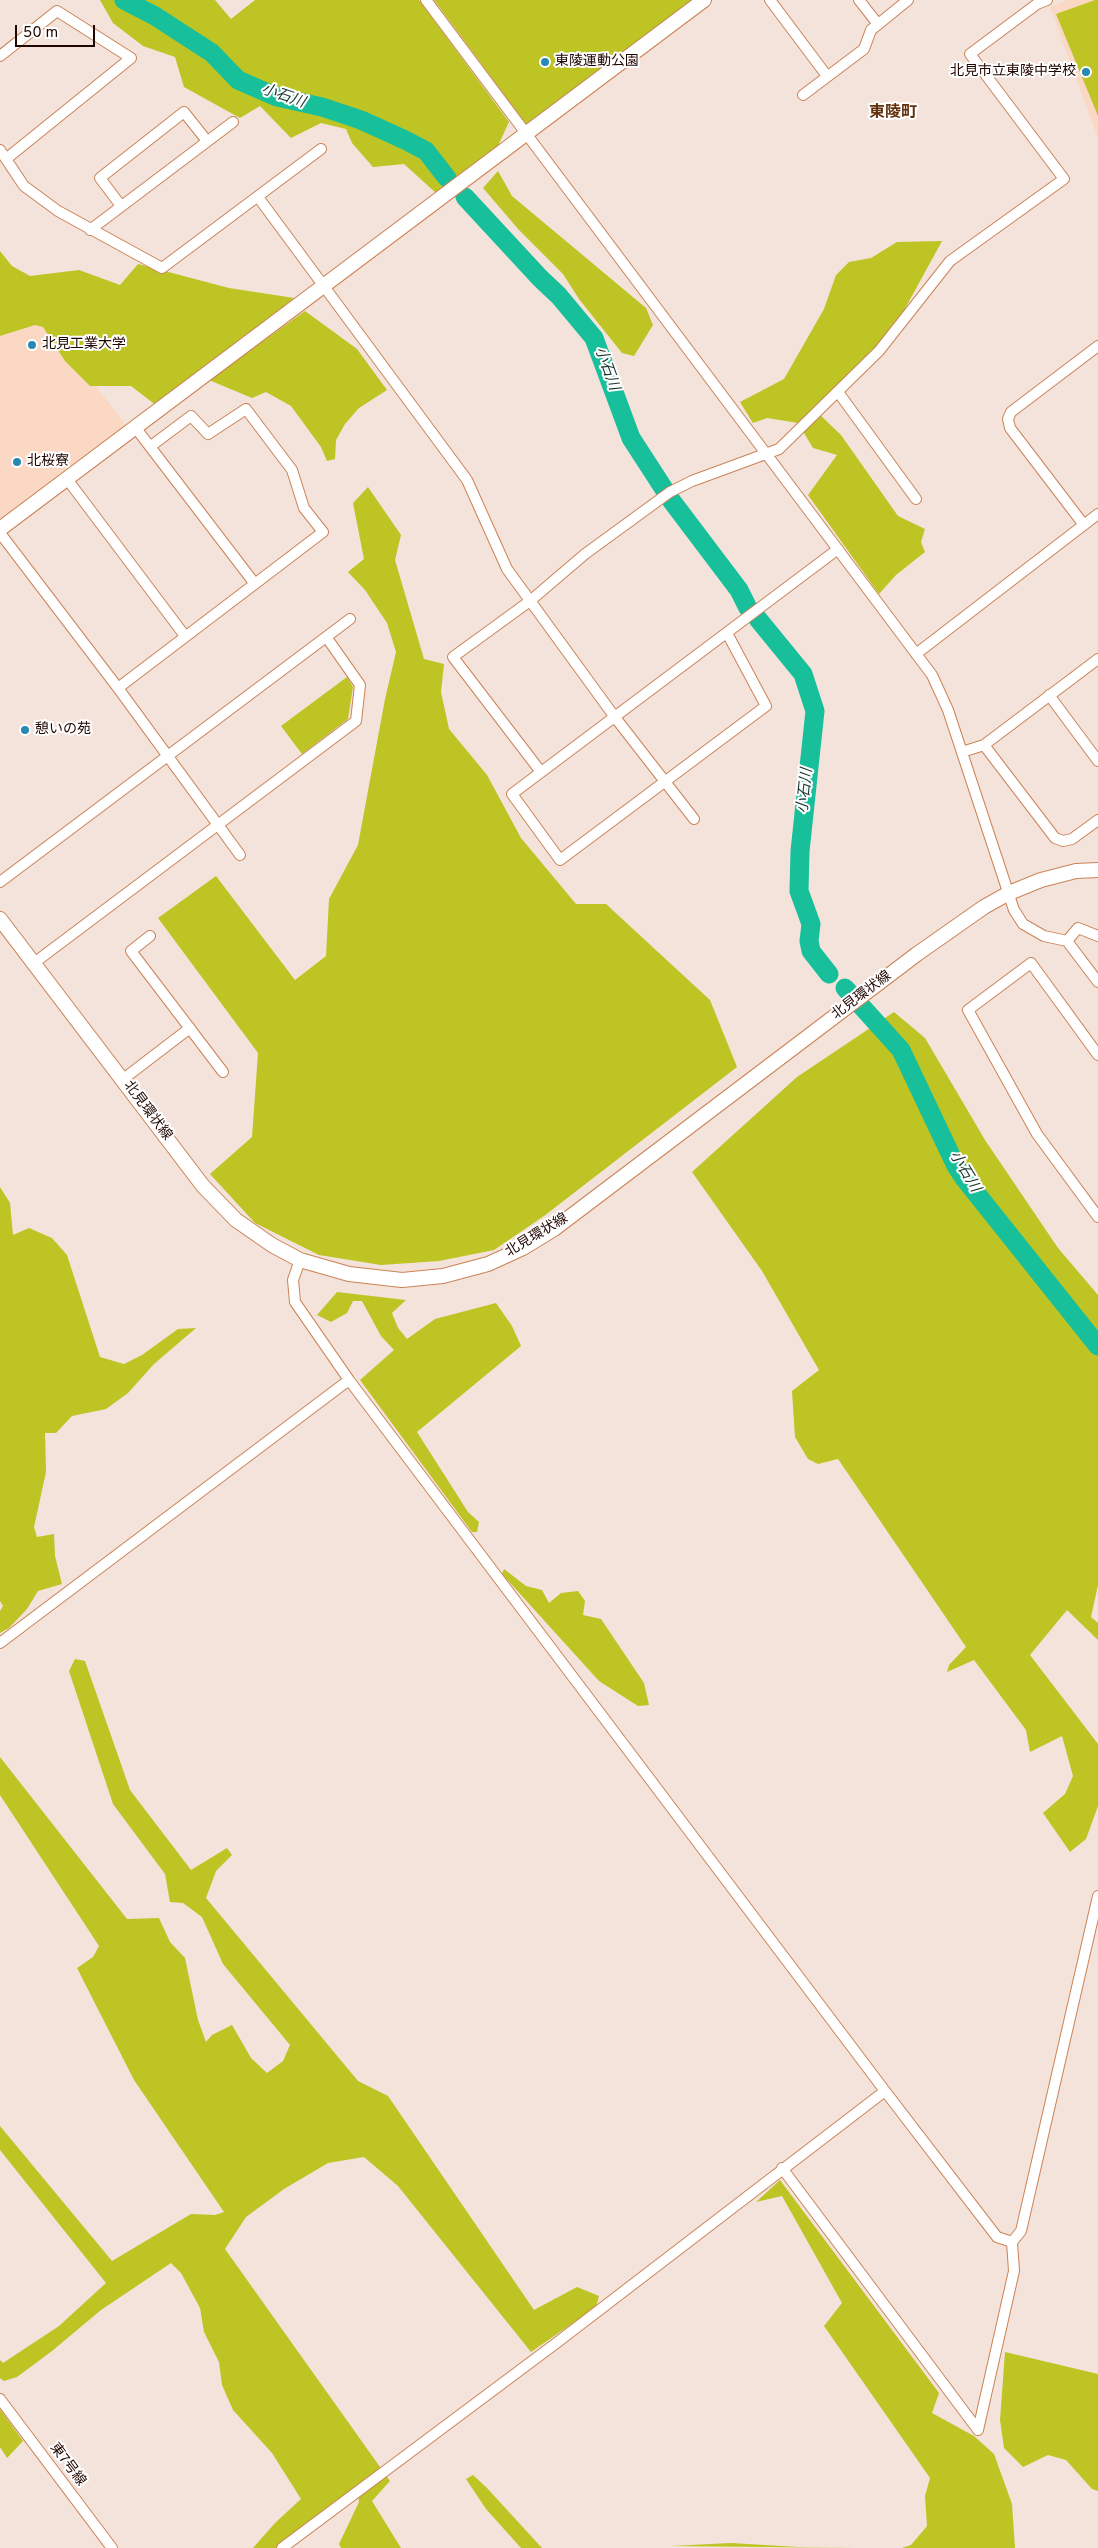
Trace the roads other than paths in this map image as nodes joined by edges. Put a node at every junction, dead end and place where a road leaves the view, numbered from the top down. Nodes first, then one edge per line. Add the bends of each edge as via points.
1 (426, 0) edge
2 (704, 0) edge
3 (770, 0) edge
4 (860, 0) edge
5 (908, 0) edge
6 (1047, 0) edge
7 (877, 23) junction
8 (0, 56) edge
9 (828, 76) junction
10 (803, 95) dead end
11 (233, 122) dead end
12 (526, 133) junction
13 (207, 141) junction
14 (321, 149) dead end
15 (3, 155) edge
16 (258, 197) junction
17 (121, 206) junction
18 (90, 230) junction
19 (324, 286) junction
20 (1098, 346) edge
21 (838, 392) junction
22 (135, 427) junction
23 (152, 446) junction
24 (767, 454) junction
25 (67, 478) junction
26 (916, 499) dead end
27 (1098, 514) edge
28 (1084, 525) junction
29 (0, 531) edge
30 (838, 549) junction
31 (255, 584) junction
32 (530, 601) junction
33 (350, 619) dead end
34 (727, 633) junction
35 (185, 636) junction
36 (327, 638) junction
37 (916, 654) junction
38 (1098, 659) edge
39 (118, 688) junction
40 (1048, 696) junction
41 (614, 716) junction
42 (984, 745) junction
43 (962, 752) junction
44 (168, 755) junction
45 (1098, 761) edge
46 (541, 772) junction
47 (665, 781) junction
48 (694, 819) dead end
49 (1098, 820) edge
50 (219, 825) junction
51 (240, 855) dead end
52 (1098, 870) edge
53 (0, 882) edge
54 (1009, 893) junction
55 (0, 919) edge
56 (150, 936) dead end
57 (1098, 936) edge
58 (1067, 941) junction
59 (34, 963) junction
60 (1098, 982) edge
61 (190, 1028) junction
62 (1098, 1055) edge
63 (223, 1072) dead end
64 (122, 1080) junction
65 (1098, 1217) edge
66 (300, 1260) junction
67 (349, 1380) junction
68 (0, 1643) edge
69 (1098, 1896) edge
70 (885, 2091) junction
71 (782, 2168) junction
72 (1012, 2242) junction
73 (0, 2399) edge
74 (112, 2548) edge
75 (282, 2548) edge

1 - 12 street
2 - 12 main road
3 - 9 street
4 - 7 street
5 - 7 street
6 - 21 street via 970,54 1064,179 950,261 879,351
7 - 9 street via 864,50
8 - 15 street via 58,10 131,58
9 - 10 street
11 - 13 street
12 - 19 main road
12 - 24 street
13 - 17 street
13 - 17 street via 184,112 100,178
14 - 16 street
15 - 18 street via 24,186
16 - 18 street via 162,268
16 - 19 street
17 - 18 street
19 - 22 main road
19 - 32 street via 466,480 507,570
20 - 28 street via 1011,412 1008,419 1010,428
21 - 24 street via 779,449
21 - 26 street
22 - 23 street
22 - 25 main road
23 - 31 street
23 - 31 street via 191,416 208,434 246,408 292,470 304,508 323,532
24 - 30 street
24 - 32 street via 670,492 585,554
25 - 29 main road
25 - 35 street
27 - 28 street
28 - 37 street
29 - 39 street
30 - 34 street
30 - 37 street
31 - 35 street
32 - 41 street
32 - 46 street via 453,658
33 - 36 street
34 - 41 street
34 - 47 street via 766,706
35 - 39 street
36 - 44 street
36 - 50 street via 360,685 356,721
37 - 43 street via 940,692
38 - 40 street
39 - 44 street
40 - 42 street
40 - 45 street
41 - 46 street
41 - 47 street
42 - 43 street
42 - 49 street via 1055,838 1072,840
43 - 54 street
44 - 50 street
44 - 53 street
46 - 47 street via 512,794 560,860
47 - 48 street
50 - 51 street
50 - 59 street
52 - 54 main road, 北見環状線 via 1076,871 1041,880
54 - 58 street via 1023,924 1044,936
54 - 66 main road, 北見環状線 via 917,954 554,1229 523,1248 488,1264 444,1276 402,1280 349,1274
55 - 59 main road, 北見環状線
56 - 61 street via 131,951
57 - 58 street via 1078,928
58 - 60 street
59 - 64 main road, 北見環状線
61 - 63 street
61 - 64 street
62 - 65 street via 1031,963 968,1010 1037,1134
64 - 66 main road, 北見環状線 via 204,1186 236,1220
66 - 67 street via 293,1280 295,1302
67 - 68 street
67 - 70 street
69 - 72 street via 1021,2231
70 - 71 street
70 - 72 street via 997,2237
71 - 72 street via 978,2430 1014,2271
71 - 75 street via 559,2341
73 - 74 street, 東7号線

